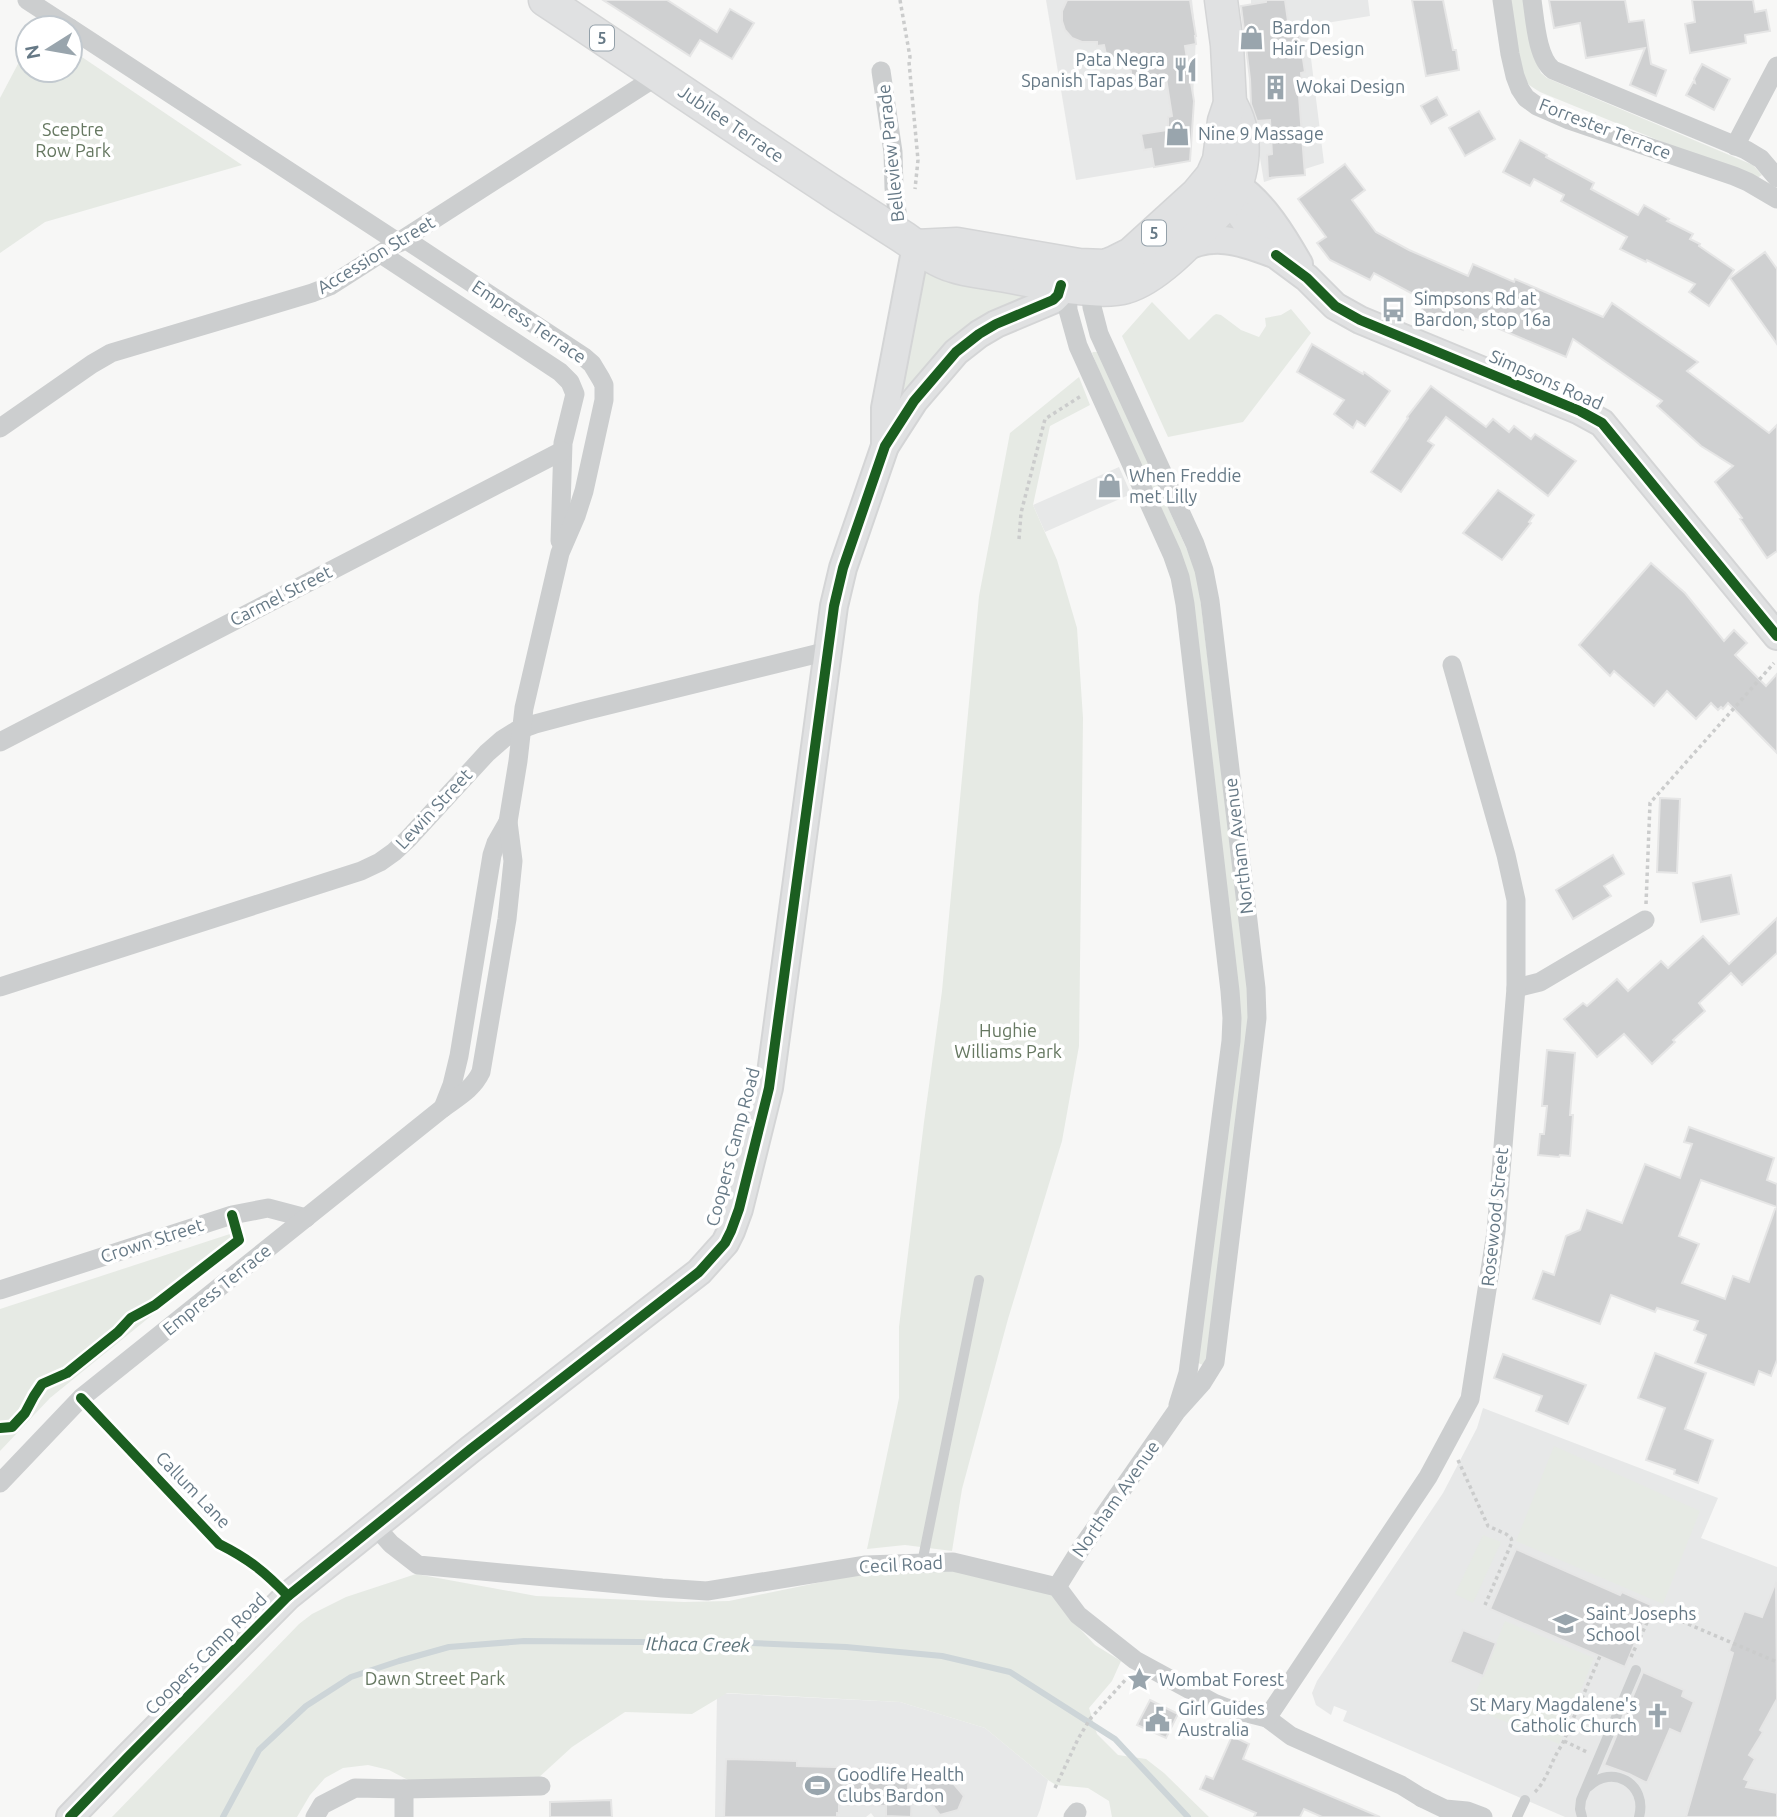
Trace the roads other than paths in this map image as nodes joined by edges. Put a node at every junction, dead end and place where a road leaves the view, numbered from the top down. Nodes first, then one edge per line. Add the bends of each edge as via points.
1 (27, 0) edge
2 (545, 0) edge
3 (1221, 0) edge
4 (1502, 0) edge
5 (1532, 0) edge
6 (48, 14) edge
7 (84, 37) edge
8 (1777, 66) edge
9 (881, 71) dead end
10 (659, 75) junction
11 (1735, 146) junction
12 (1777, 178) edge
13 (1224, 181) junction
14 (1777, 199) edge
15 (402, 241) junction
16 (908, 241) junction
17 (1178, 251) junction
18 (381, 254) junction
19 (1276, 255) junction
20 (1307, 278) junction
21 (1074, 281) junction
22 (0, 428) edge
23 (885, 446) junction
24 (562, 451) junction
25 (560, 553) junction
26 (1777, 636) edge
27 (828, 652) junction
28 (1452, 665) dead end
29 (522, 729) junction
30 (0, 742) edge
31 (1645, 920) road end
32 (0, 987) edge
33 (1517, 988) junction
34 (306, 1217) junction
35 (979, 1280) dead end
36 (0, 1290) edge
37 (1176, 1412) junction
38 (0, 1483) edge
39 (374, 1525) junction
40 (922, 1563) junction
41 (1057, 1587) junction
42 (1636, 1670) dead end
43 (1267, 1718) junction
44 (541, 1786) dead end
45 (1587, 1787) junction
46 (404, 1789) junction
47 (1423, 1798) junction
48 (1525, 1800) dead end
49 (70, 1817) edge
50 (315, 1817) edge
51 (404, 1817) edge
52 (1447, 1817) edge
53 (1483, 1817) edge
54 (1517, 1817) edge
55 (1582, 1817) edge
56 (1639, 1817) edge

1 - 6 street, Empress Terrace
2 - 10 highway, Jubilee Terrace / 5
3 - 13 highway, 5 via 1230,103 1219,160
4 - 14 street, Forrester Terrace via 1515,76 1526,98 1537,106 1734,176
5 - 11 street, Forrester Terrace via 1542,54 1553,70
7 - 15 street, Empress Terrace
8 - 11 street
9 - 16 street, Belleview Parade via 894,188
10 - 15 street, Accession Street
10 - 16 highway, Jubilee Terrace / 5
11 - 12 street, Forrester Terrace via 1758,157
13 - 17 highway, 5
13 - 19 main road, Simpsons Road via 1246,223
13 - 20 main road, Simpsons Road via 1250,196 1276,227
13 - 21 highway, 5 via 1197,194 1131,254
15 - 18 street, Accession Street
15 - 25 street, Empress Terrace via 584,357 601,379 604,400 584,491
16 - 21 highway, 5 via 957,244
16 - 23 main road, Coopers Camp Road via 885,408
17 - 19 main road via 1218,239
17 - 21 highway, 5 via 1132,285 1117,289
18 - 22 street, Accession Street via 319,291 111,353
18 - 24 street, Empress Terrace via 565,376 575,394
19 - 20 main road, Simpsons Road
20 - 26 main road, Simpsons Road via 1340,310 1602,424
21 - 23 main road, Coopers Camp Road via 1053,300 996,324 957,352 914,401
21 - 37 street, Northam Avenue via 1066,302 1073,331 1180,577 1232,1007 1188,1373
21 - 37 street, Northam Avenue via 1092,307 1099,334 1204,570 1257,1006 1215,1362
23 - 27 main road, Coopers Camp Road via 837,587
24 - 25 street, Empress Terrace
24 - 30 street, Carmel Street
25 - 29 street, Empress Terrace
27 - 29 street, Lewin Street
27 - 39 main road, Coopers Camp Road via 769,1088 739,1209 725,1243 699,1272
28 - 33 street, Rosewood Street via 1517,900
29 - 32 street, Lewin Street via 492,748 408,839 362,871
29 - 34 street, Empress Terrace via 508,822 511,889 481,1072 472,1086
31 - 33 street via 1539,982
33 - 43 street, Rosewood Street via 1496,1232 1470,1399 1428,1477
34 - 36 street, Crown Street via 272,1208 232,1215
34 - 38 street, Empress Terrace via 81,1398
35 - 40 lane
37 - 41 street, Northam Avenue
39 - 40 street, Cecil Road via 418,1565 663,1588 708,1591 866,1565
39 - 49 main road, Coopers Camp Road via 288,1596
40 - 41 street, Cecil Road via 953,1562
41 - 43 street via 1077,1615 1135,1660 1214,1703
42 - 45 lane
43 - 47 street via 1291,1737
44 - 46 street
45 - 55 lane via 1581,1800
45 - 56 lane via 1609,1776 1629,1782 1640,1800
46 - 50 street via 355,1788 321,1805
46 - 51 street
47 - 52 street
47 - 53 street via 1445,1809
48 - 54 lane

